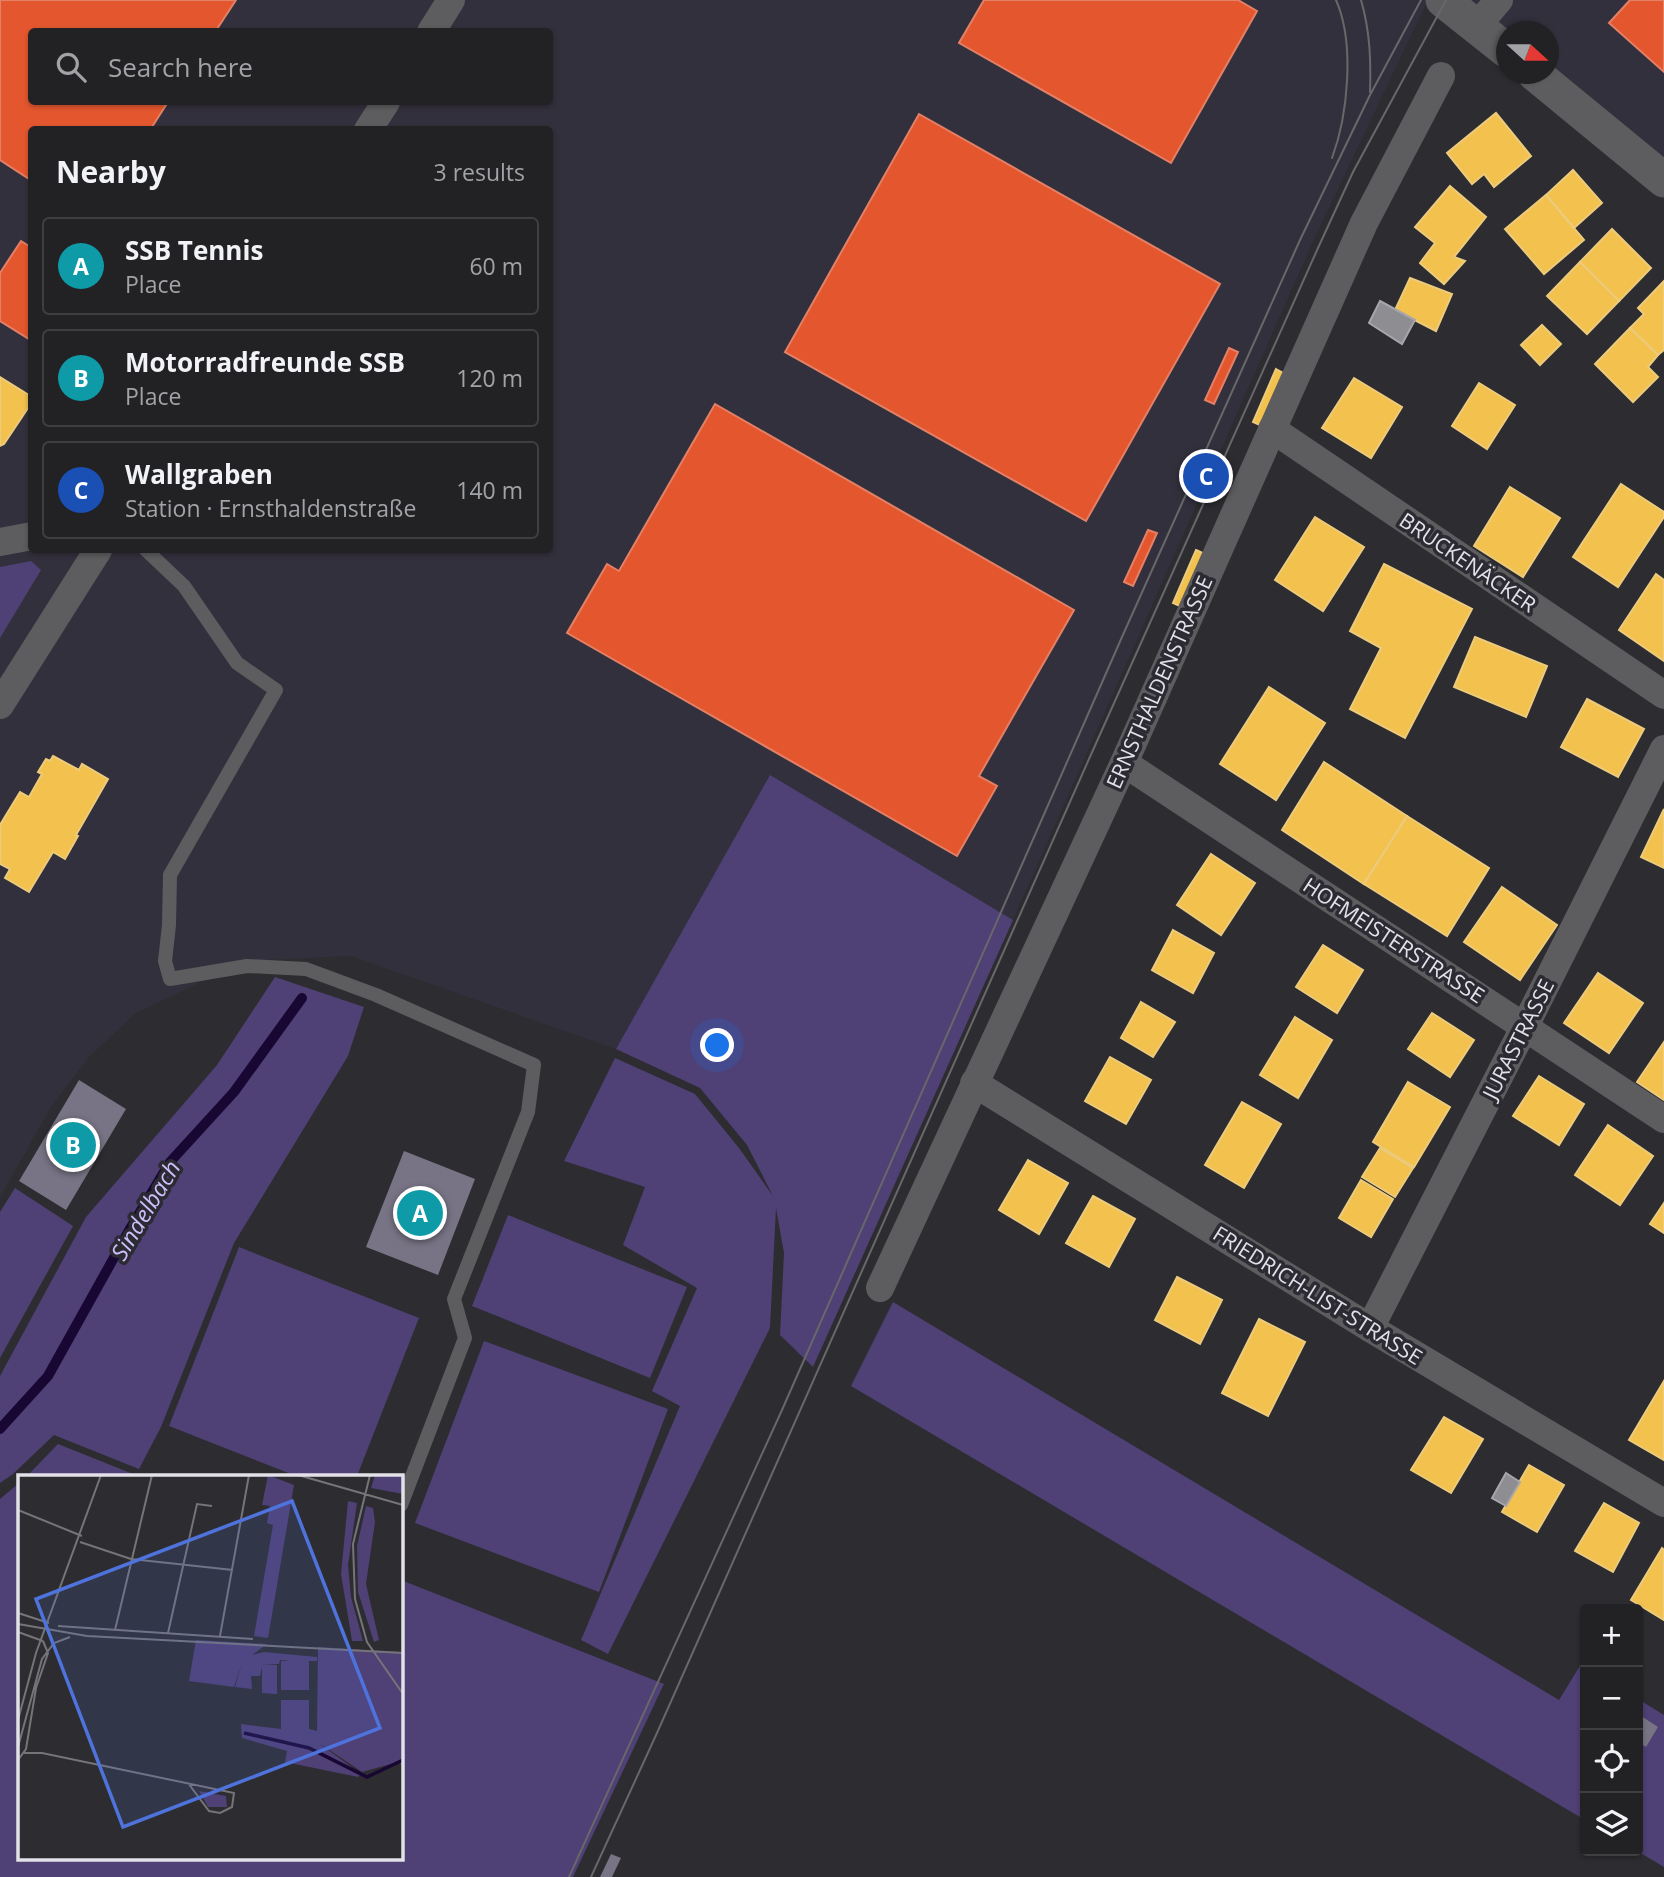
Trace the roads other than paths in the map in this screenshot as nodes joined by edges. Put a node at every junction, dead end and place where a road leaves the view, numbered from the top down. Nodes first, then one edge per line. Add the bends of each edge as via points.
1 (451, 0) edge
2 (1443, 0) edge
3 (1499, 0) edge
4 (1476, 27) junction
5 (434, 28) edge
6 (1496, 42) edge
7 (1441, 76) dead end
8 (1548, 84) edge
9 (384, 105) edge
10 (371, 126) edge
11 (1652, 165) edge
12 (1272, 429) junction
13 (28, 537) edge
14 (0, 542) edge
15 (96, 553) edge
16 (149, 553) edge
17 (1664, 695) edge
18 (0, 705) edge
19 (1664, 749) edge
20 (1124, 763) junction
21 (1525, 1026) junction
22 (974, 1083) junction
23 (1664, 1119) edge
24 (880, 1288) dead end
25 (1370, 1328) junction
26 (402, 1502) edge
27 (1664, 1503) edge

1 - 5 street
2 - 4 street
3 - 4 street
4 - 6 street
7 - 12 street, ERNSTHALDENSTRASSE via 1364,223
8 - 11 street
9 - 10 street
12 - 17 street, BRUCKENÄCKER
12 - 20 street, ERNSTHALDENSTRASSE
13 - 14 street
15 - 18 street
16 - 26 lane via 184,586 237,663 276,690 170,875 165,961 170,979 247,966 306,969 534,1065 528,1112 454,1299 465,1338
19 - 21 street, JURASTRASSE
20 - 21 street, HOFMEISTERSTRASSE
20 - 22 street, ERNSTHALDENSTRASSE
21 - 23 street, HOFMEISTERSTRASSE
21 - 25 street, JURASTRASSE
22 - 24 street, ERNSTHALDENSTRASSE
22 - 25 street, FRIEDRICH-LIST-STRASSE
25 - 27 street, FRIEDRICH-LIST-STRASSE

